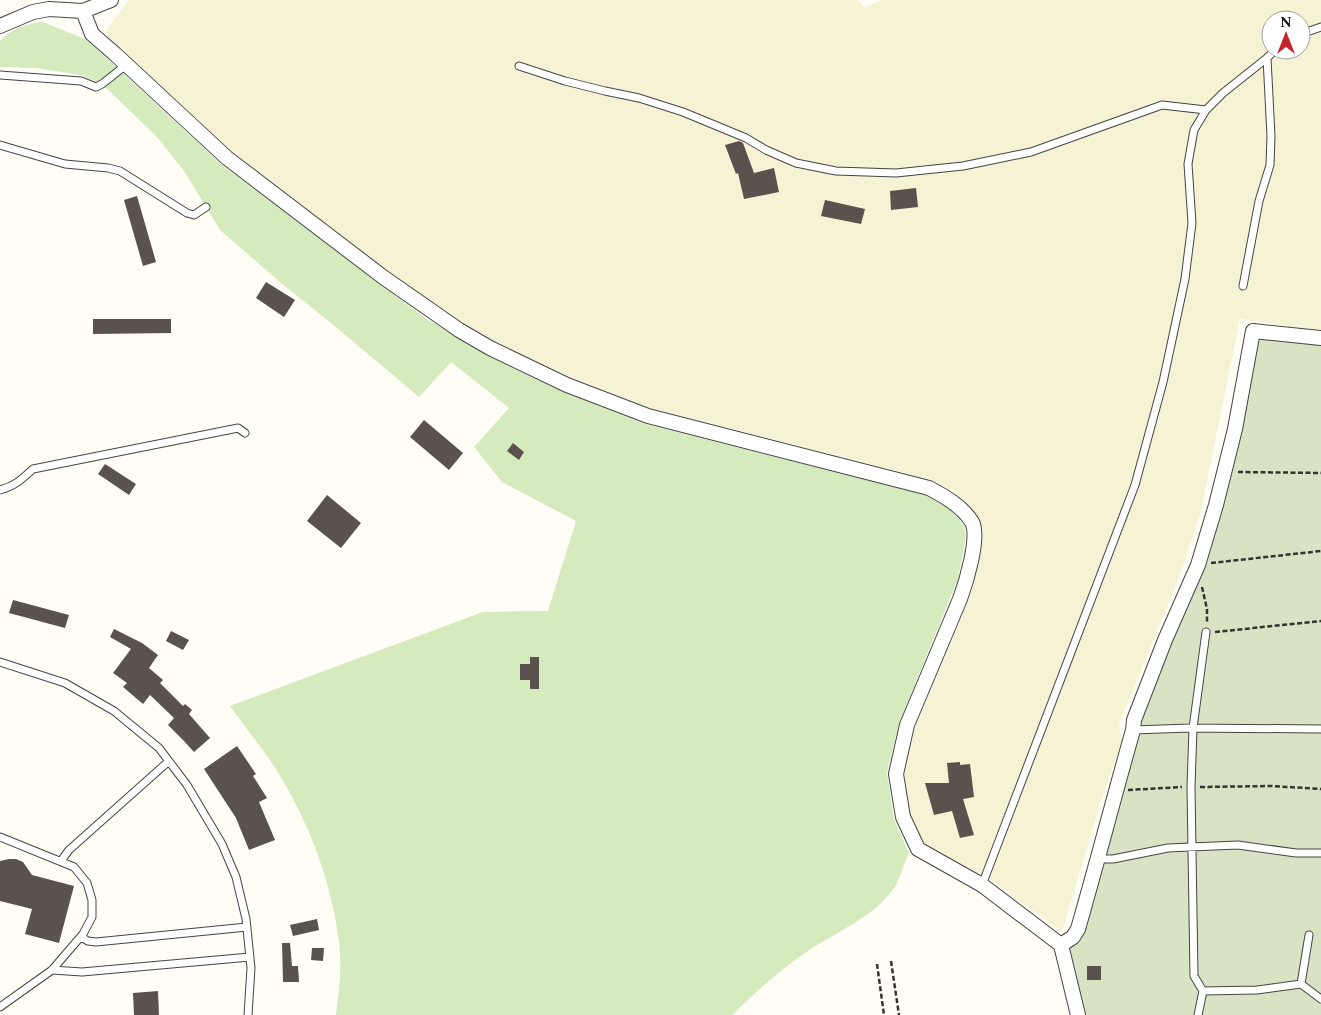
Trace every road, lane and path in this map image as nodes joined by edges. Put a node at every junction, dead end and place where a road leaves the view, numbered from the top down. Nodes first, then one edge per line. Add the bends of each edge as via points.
1 (111, 0) edge
2 (83, 11) junction
3 (0, 26) edge
4 (1264, 60) edge
5 (1267, 60) edge
6 (126, 65) junction
7 (519, 66) dead end
8 (0, 75) edge
9 (1206, 110) junction
10 (0, 145) edge
11 (206, 207) dead end
12 (1243, 286) dead end
13 (1321, 338) edge
14 (245, 433) dead end
15 (1226, 472) junction
16 (1321, 474) edge
17 (0, 490) edge
18 (1321, 551) edge
19 (1198, 565) junction
20 (1321, 622) edge
21 (1206, 632) junction
22 (0, 662) edge
23 (1193, 728) junction
24 (1321, 729) edge
25 (1133, 730) junction
26 (169, 761) junction
27 (1191, 787) junction
28 (1321, 789) edge
29 (1116, 790) junction
30 (0, 837) edge
31 (1192, 847) junction
32 (1321, 853) edge
33 (1099, 859) junction
34 (61, 861) junction
35 (982, 885) junction
36 (247, 927) junction
37 (1309, 935) dead end
38 (81, 937) junction
39 (1061, 945) junction
40 (250, 957) junction
41 (891, 962) dead end
42 (877, 964) dead end
43 (52, 970) junction
44 (1301, 984) junction
45 (1203, 991) junction
46 (1321, 999) edge
47 (0, 1007) edge
48 (248, 1015) edge
49 (884, 1015) edge
50 (899, 1015) edge
51 (1078, 1015) edge
52 (1198, 1015) edge

1 - 2 street
2 - 3 street via 33,12
2 - 6 street via 92,34
4 - 9 lane
5 - 12 lane via 1270,165 1259,201
6 - 8 lane via 96,87 81,81
6 - 35 street via 227,158 383,277 490,348 567,385 648,416 929,488 951,500 972,523 971,558 960,599 907,725 896,774 902,817 918,849
7 - 9 lane via 684,112 796,163 836,171 896,173 963,166 1030,152 1162,105
9 - 35 lane via 1194,130 1188,164 1192,223 1185,279 1163,382 1135,485
10 - 11 lane via 65,164 120,171 187,213 194,215
13 - 15 street via 1253,331
14 - 17 lane via 238,428 33,469 19,482
15 - 16 path
15 - 19 street
18 - 19 path
19 - 21 path via 1207,609
19 - 25 street via 1165,640
20 - 21 path
21 - 23 lane
22 - 26 lane via 65,682 114,711 159,748
23 - 24 lane
23 - 25 lane
23 - 27 lane
25 - 29 street
26 - 34 lane via 69,850
26 - 36 lane via 222,844 236,877
27 - 28 path
27 - 29 path
27 - 31 lane
29 - 33 street
30 - 34 lane
31 - 32 lane via 1238,845
31 - 33 lane
31 - 45 lane via 1194,976
33 - 39 street via 1078,930
34 - 38 lane via 74,867 86,883 92,900 92,918
35 - 39 street
36 - 38 lane via 96,942
36 - 40 lane
37 - 44 lane
38 - 43 lane
39 - 51 street
40 - 43 lane via 82,972
40 - 48 lane
41 - 50 path
42 - 49 path
43 - 47 lane
44 - 45 lane via 1257,990
44 - 46 lane
45 - 52 lane

